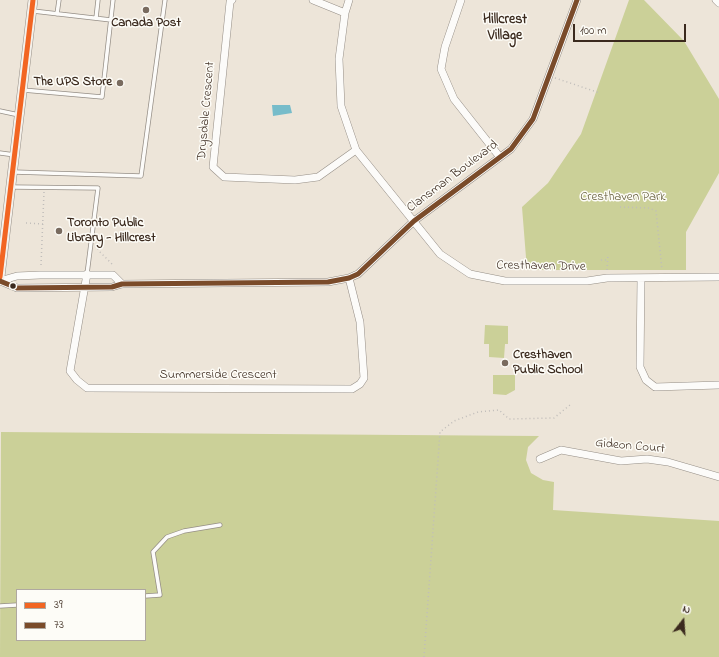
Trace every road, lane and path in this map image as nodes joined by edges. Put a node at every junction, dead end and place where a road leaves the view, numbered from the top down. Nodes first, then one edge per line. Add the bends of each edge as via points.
1 (33, 0) edge
2 (59, 0) edge
3 (98, 0) edge
4 (113, 0) edge
5 (165, 0) edge
6 (232, 0) edge
7 (313, 0) edge
8 (349, 0) edge
9 (461, 0) edge
10 (576, 0) edge
11 (716, 0) edge
12 (719, 3) edge
13 (32, 11) junction
14 (345, 13) junction
15 (57, 14) junction
16 (96, 18) junction
17 (111, 20) junction
18 (548, 76) junction
19 (23, 90) junction
20 (600, 93) dead end
21 (0, 111) edge
22 (20, 115) junction
23 (356, 150) junction
24 (0, 153) edge
25 (15, 155) junction
26 (500, 156) junction
27 (14, 172) junction
28 (12, 187) junction
29 (44, 188) junction
30 (620, 207) dead end
31 (414, 221) junction
32 (26, 223) dead end
33 (43, 224) junction
34 (92, 232) junction
35 (608, 254) dead end
36 (601, 260) dead end
37 (608, 260) junction
38 (41, 265) dead end
39 (113, 265) dead end
40 (87, 274) junction
41 (0, 277) edge
42 (719, 277) edge
43 (349, 278) junction
44 (607, 278) junction
45 (641, 278) junction
46 (662, 278) junction
47 (0, 281) edge
48 (122, 284) junction
49 (84, 287) junction
50 (719, 385) edge
51 (570, 405) dead end
52 (540, 459) dead end
53 (719, 477) edge
54 (220, 525) dead end
55 (146, 596) edge
56 (16, 605) edge
57 (0, 606) edge
58 (424, 657) edge

1 - 13 main road
2 - 15 lane
3 - 16 lane
4 - 17 lane
5 - 27 lane via 141,176
6 - 23 street, Drysdale Crescent via 214,167 224,177 296,180 318,177
7 - 14 street
8 - 14 street, Cresthaven Drive
9 - 26 street via 445,47 441,70 454,99
10 - 18 street, Clansman Boulevard
11 - 12 street
13 - 15 lane
13 - 19 main road
14 - 23 street, Cresthaven Drive via 339,59 341,106
15 - 16 lane
16 - 17 lane
17 - 19 lane via 102,97
18 - 20 path
18 - 26 street, Clansman Boulevard via 533,120 511,148
19 - 22 main road
21 - 22 lane
22 - 25 main road
23 - 31 street, Cresthaven Drive
24 - 25 lane
25 - 27 main road
26 - 31 street, Clansman Boulevard
27 - 28 main road
28 - 29 lane
28 - 41 main road
29 - 33 path
29 - 34 lane via 98,188
30 - 46 path via 649,208 656,211
31 - 43 street, Clansman Boulevard via 358,274
31 - 44 street, Cresthaven Drive via 440,254 470,274 510,281 587,281
32 - 33 path
33 - 38 path
34 - 39 path via 99,252
34 - 40 lane
35 - 37 path
36 - 37 path
37 - 44 path
40 - 47 street, Clansman Boulevard via 17,276
40 - 48 street, Clansman Boulevard via 113,275
40 - 49 street, Summerside Crescent
42 - 46 street, Cresthaven Drive
43 - 48 street, Clansman Boulevard via 328,282
43 - 49 street, Summerside Crescent via 360,322 364,378 352,389 87,388 70,370
44 - 45 street, Cresthaven Drive
45 - 46 street, Cresthaven Drive
45 - 50 street via 640,367 646,380 655,387
47 - 49 street, Clansman Boulevard via 17,288
48 - 49 street, Clansman Boulevard via 112,287
51 - 58 path via 554,418 509,419 499,410 478,412 454,421 440,432
52 - 53 street, Gideon Court via 561,450 621,461 647,459 668,462
54 - 55 lane via 184,531 167,537 153,552 160,595
56 - 57 lane

